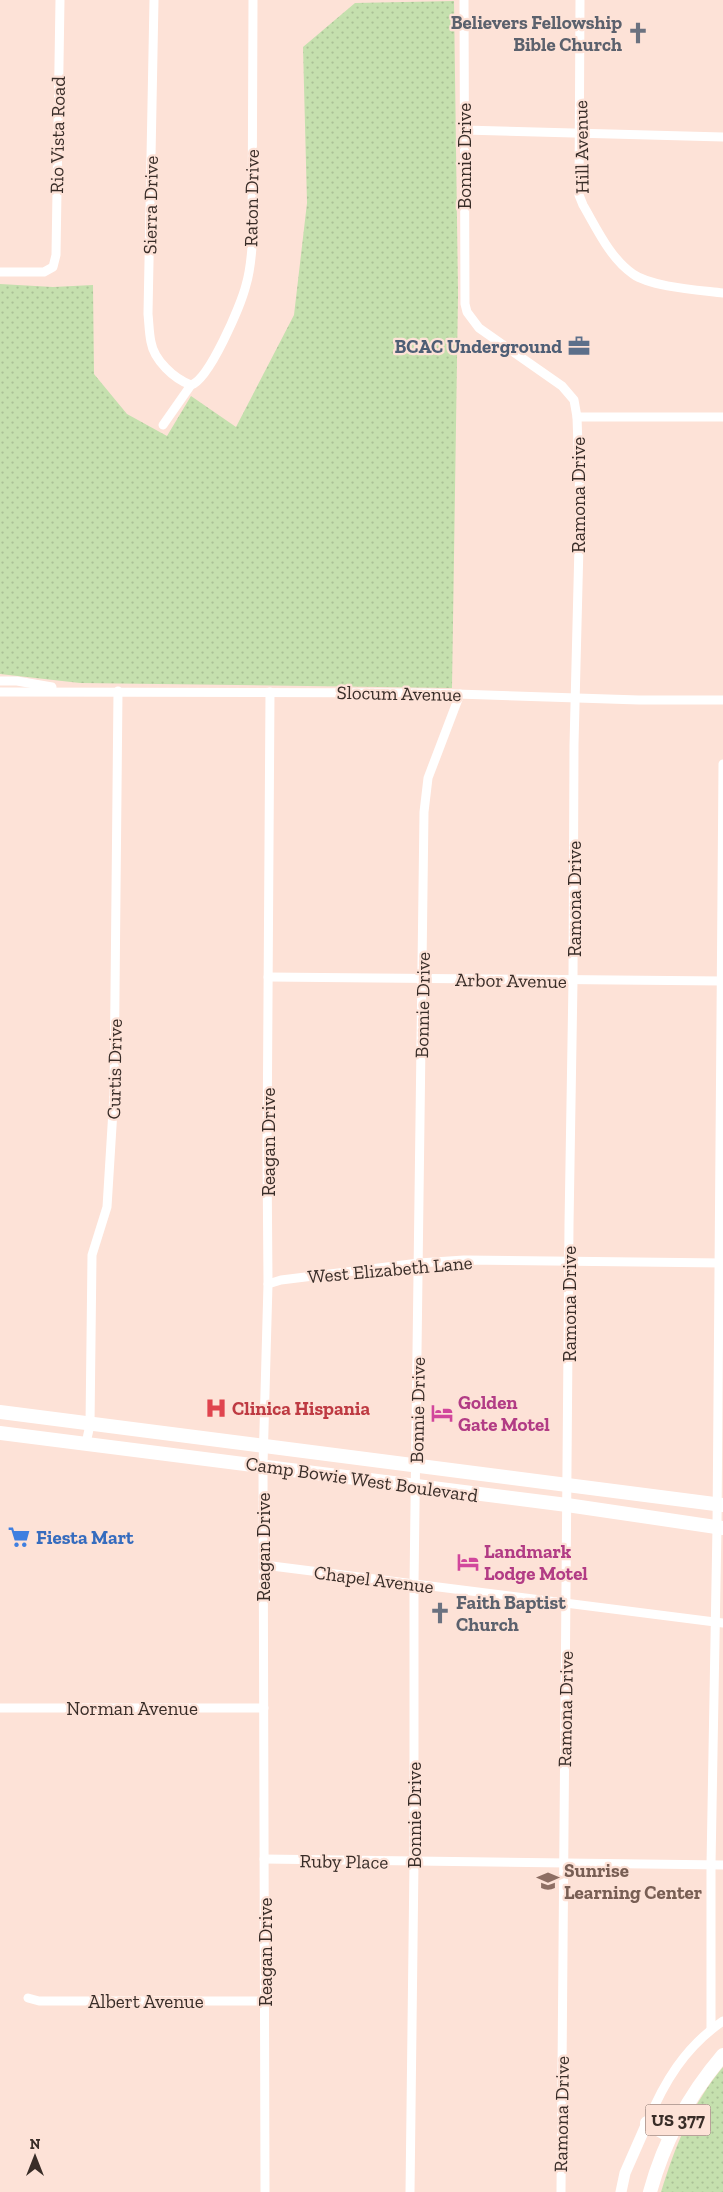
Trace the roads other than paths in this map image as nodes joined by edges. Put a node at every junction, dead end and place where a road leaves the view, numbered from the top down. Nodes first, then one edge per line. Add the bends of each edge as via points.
1 (60, 0) edge
2 (154, 0) edge
3 (253, 0) edge
4 (464, 0) edge
5 (580, 0) edge
6 (464, 130) junction
7 (580, 132) junction
8 (723, 137) edge
9 (0, 272) edge
10 (723, 293) edge
11 (467, 312) joint
12 (194, 384) junction
13 (577, 417) junction
14 (723, 417) edge
15 (164, 425) dead end
16 (0, 681) edge
17 (75, 691) junction
18 (118, 691) junction
19 (0, 692) edge
20 (270, 692) junction
21 (460, 694) junction
22 (575, 698) junction
23 (723, 700) edge
24 (723, 764) edge
25 (268, 976) junction
26 (423, 979) junction
27 (573, 981) junction
28 (722, 982) edge
29 (569, 1261) junction
30 (418, 1263) junction
31 (721, 1263) edge
32 (268, 1284) junction
33 (0, 1412) edge
34 (90, 1425) junction
35 (0, 1433) edge
36 (86, 1443) junction
37 (264, 1448) junction
38 (416, 1465) junction
39 (263, 1466) junction
40 (567, 1484) junction
41 (415, 1486) junction
42 (567, 1505) junction
43 (719, 1505) edge
44 (720, 1527) edge
45 (264, 1565) junction
46 (414, 1584) junction
47 (566, 1603) junction
48 (719, 1622) edge
49 (0, 1708) edge
50 (264, 1708) junction
51 (264, 1859) junction
52 (414, 1862) junction
53 (564, 1863) junction
54 (711, 1865) junction
55 (723, 1865) edge
56 (28, 1998) dead end
57 (265, 2001) junction
58 (723, 2021) edge
59 (711, 2029) junction
60 (723, 2055) edge
61 (647, 2123) junction
62 (670, 2136) junction
63 (265, 2192) edge
64 (410, 2192) edge
65 (560, 2192) edge
66 (621, 2192) edge
67 (650, 2192) edge

1 - 9 street, Rio Vista Road via 56,256 50,270 44,272
2 - 12 street, Sierra Drive via 148,314 151,342 160,360 174,375
3 - 12 street, Raton Drive via 250,270 226,335
4 - 6 street, Bonnie Drive
5 - 7 street, Hill Avenue
6 - 7 street
6 - 11 street, Bonnie Drive
7 - 8 street
7 - 10 street, Hill Avenue via 579,195 619,262 634,275 651,282
11 - 13 street, Ramona Drive via 479,328 562,386 574,400
12 - 15 street, Raton Drive
13 - 14 street
13 - 22 street, Ramona Drive via 580,505
16 - 17 street, Slocum Avenue
17 - 18 street, Slocum Avenue
17 - 19 street, Slocum Avenue
18 - 20 street, Slocum Avenue
18 - 34 street, Curtis Drive via 114,1094 107,1207 92,1254
20 - 21 street, Slocum Avenue
20 - 25 street, Reagan Drive
21 - 22 street, Slocum Avenue
21 - 26 street, Bonnie Drive via 428,778 424,812
22 - 23 street, Slocum Avenue
22 - 27 street, Ramona Drive
24 - 28 street
25 - 26 street, Arbor Avenue
25 - 32 street, Reagan Drive
26 - 27 street, Arbor Avenue
26 - 30 street, Bonnie Drive
27 - 28 street, Arbor Avenue
27 - 29 street, Ramona Drive
28 - 31 street
29 - 30 street, West Elizabeth Lane
29 - 31 street, West Elizabeth Lane
29 - 40 street, Ramona Drive
30 - 32 street, West Elizabeth Lane
30 - 38 street, Bonnie Drive
31 - 43 street
32 - 37 street, Reagan Drive
33 - 34 main road, Camp Bowie West Boulevard
34 - 36 street, Curtis Drive
34 - 37 main road, Camp Bowie West Boulevard
35 - 36 main road, Camp Bowie West Boulevard
36 - 39 main road, Camp Bowie West Boulevard
37 - 38 main road, Camp Bowie West Boulevard
37 - 39 street, Reagan Drive
38 - 40 main road, Camp Bowie West Boulevard
38 - 41 street, Bonnie Drive
39 - 41 main road, Camp Bowie West Boulevard
39 - 45 street, Reagan Drive
40 - 42 street, Ramona Drive
40 - 43 main road, Camp Bowie West Boulevard
41 - 42 main road, Camp Bowie West Boulevard
41 - 46 street, Bonnie Drive
42 - 44 main road, Camp Bowie West Boulevard
42 - 47 street, Ramona Drive
43 - 44 street
44 - 48 street
45 - 46 street, Chapel Avenue
45 - 50 street, Reagan Drive
46 - 47 street, Chapel Avenue
46 - 52 street, Bonnie Drive
47 - 48 street, Chapel Avenue
47 - 53 street, Ramona Drive
48 - 54 street
49 - 50 street, Norman Avenue
50 - 51 street, Reagan Drive
51 - 52 street, Ruby Place
51 - 57 street, Reagan Drive
52 - 53 street, Ruby Place
52 - 64 street, Bonnie Drive
53 - 54 street, Ruby Place
53 - 65 street, Ramona Drive
54 - 55 street, Ruby Place
54 - 59 street
56 - 57 street, Albert Avenue via 39,2001
57 - 63 street, Reagan Drive
58 - 59 street
59 - 61 street via 677,2064
60 - 62 main road, US 377 via 684,2108
61 - 62 main road
61 - 66 street via 625,2173
62 - 67 main road, US 377

